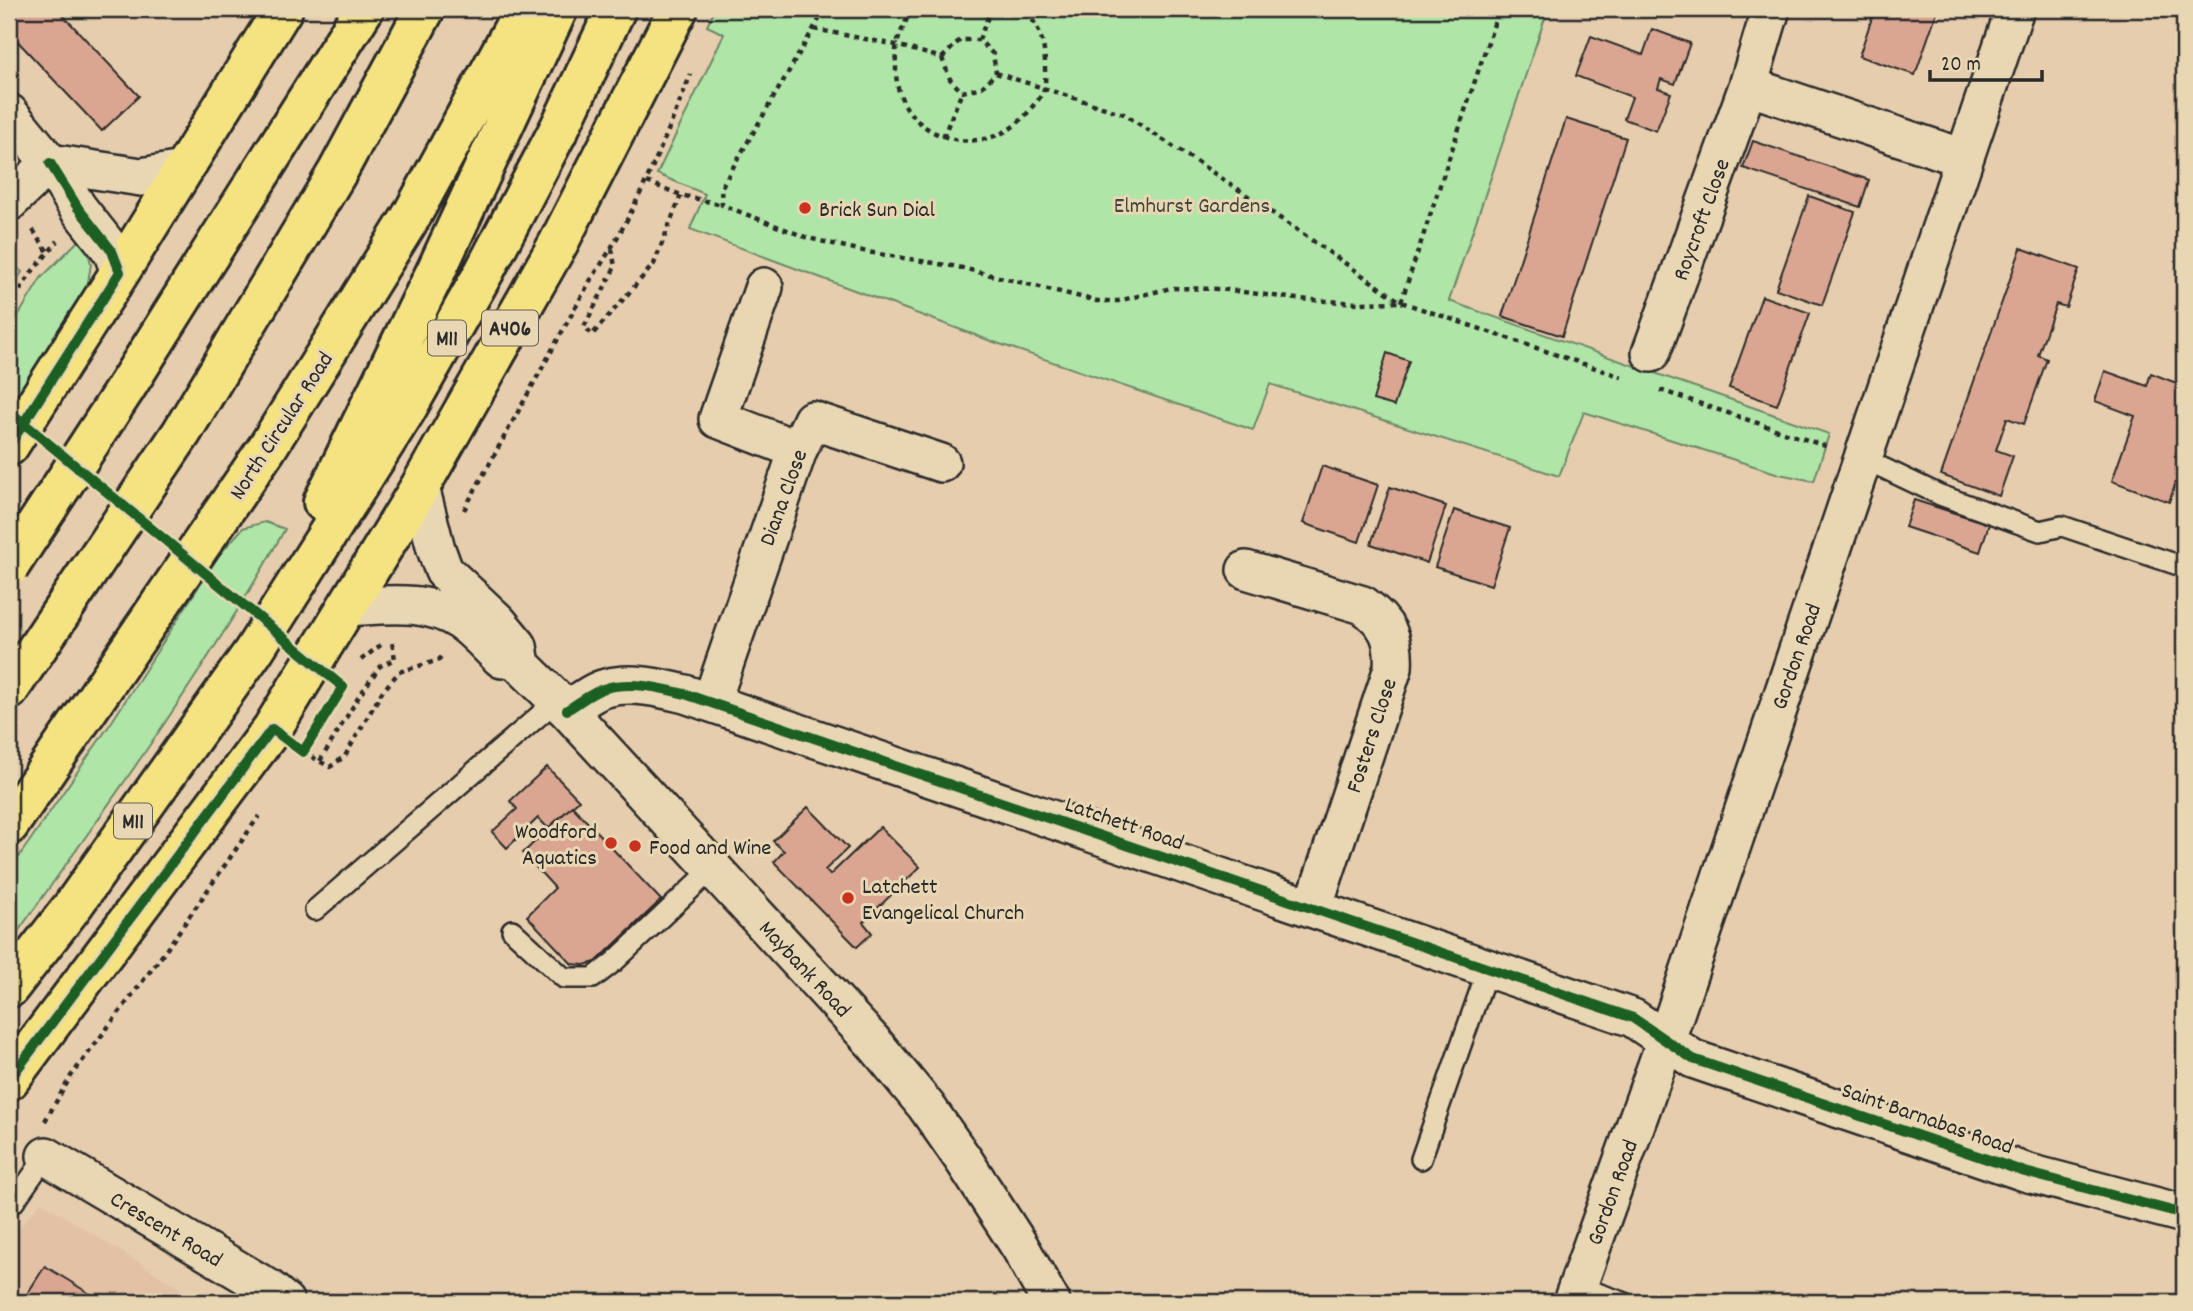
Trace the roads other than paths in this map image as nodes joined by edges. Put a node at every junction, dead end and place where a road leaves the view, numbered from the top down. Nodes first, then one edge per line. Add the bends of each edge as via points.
1 (283, 9) edge
2 (363, 9) edge
3 (425, 9) edge
4 (524, 9) edge
5 (558, 9) edge
6 (616, 9) edge
7 (677, 9) edge
8 (1771, 9) edge
9 (2015, 9) edge
10 (1748, 86) junction
11 (9, 113) edge
12 (1962, 159) junction
13 (50, 163) junction
14 (183, 170) junction
15 (17, 211) edge
16 (120, 272) junction
17 (764, 287) dead end
18 (1651, 353) dead end
19 (9, 446) edge
20 (798, 450) junction
21 (1862, 458) junction
22 (941, 463) dead end
23 (420, 487) junction
24 (2184, 567) edge
25 (9, 568) edge
26 (1246, 570) dead end
27 (346, 607) junction
28 (253, 652) junction
29 (521, 665) junction
30 (9, 690) edge
31 (711, 703) junction
32 (561, 706) junction
33 (9, 825) edge
34 (713, 868) junction
35 (1313, 908) junction
36 (315, 910) dead end
37 (512, 930) dead end
38 (1488, 968) junction
39 (9, 988) edge
40 (1666, 1040) junction
41 (9, 1080) edge
42 (49, 1142) joint
43 (1422, 1158) dead end
44 (14, 1202) dead end
45 (2184, 1214) edge
46 (1575, 1294) edge
47 (285, 1302) edge
48 (1051, 1302) edge
49 (1623, 1302) edge

1 - 14 highway
2 - 25 highway, bridge
3 - 30 highway via 338,171 182,432
4 - 33 highway, North Circular Road via 411,215 267,448
5 - 28 highway via 347,453 263,611
6 - 28 highway, M11 via 560,127 452,330
7 - 23 highway, A406 via 558,244
8 - 10 street, Roycroft Close
9 - 12 street, Gordon Road
10 - 12 street
10 - 18 street, Roycroft Close
11 - 13 street
12 - 21 street, Gordon Road
13 - 14 street via 141,177
13 - 15 street
13 - 16 street via 112,251
14 - 16 highway
16 - 19 highway
17 - 20 street via 718,419
20 - 22 street, Diana Close via 812,420
20 - 31 street, Diana Close
21 - 24 lane via 1940,495 2040,531 2062,526
21 - 40 street, Gordon Road
23 - 27 highway, A406
23 - 29 street, Maybank Road via 444,571 518,646
26 - 35 street, Fosters Close via 1363,605 1385,625 1394,650 1393,668
27 - 29 street, Maybank Road via 409,604 436,610 461,622 505,662
27 - 41 highway, A406 via 272,729
28 - 39 highway, M11
29 - 32 street, Maybank Road
31 - 32 street, Latchett Road via 666,689 633,685 605,688
31 - 35 street, Latchett Road
32 - 34 street, Maybank Road
32 - 36 lane
34 - 37 lane via 593,978 564,978
34 - 48 street, Maybank Road via 926,1106
35 - 38 street, Latchett Road
38 - 40 street, Latchett Road via 1633,1018
38 - 43 lane
40 - 45 street, Saint Barnabas Road via 1693,1059 2025,1172
40 - 46 street, Gordon Road
42 - 44 lane
42 - 47 street, Crescent Road
46 - 49 lane

